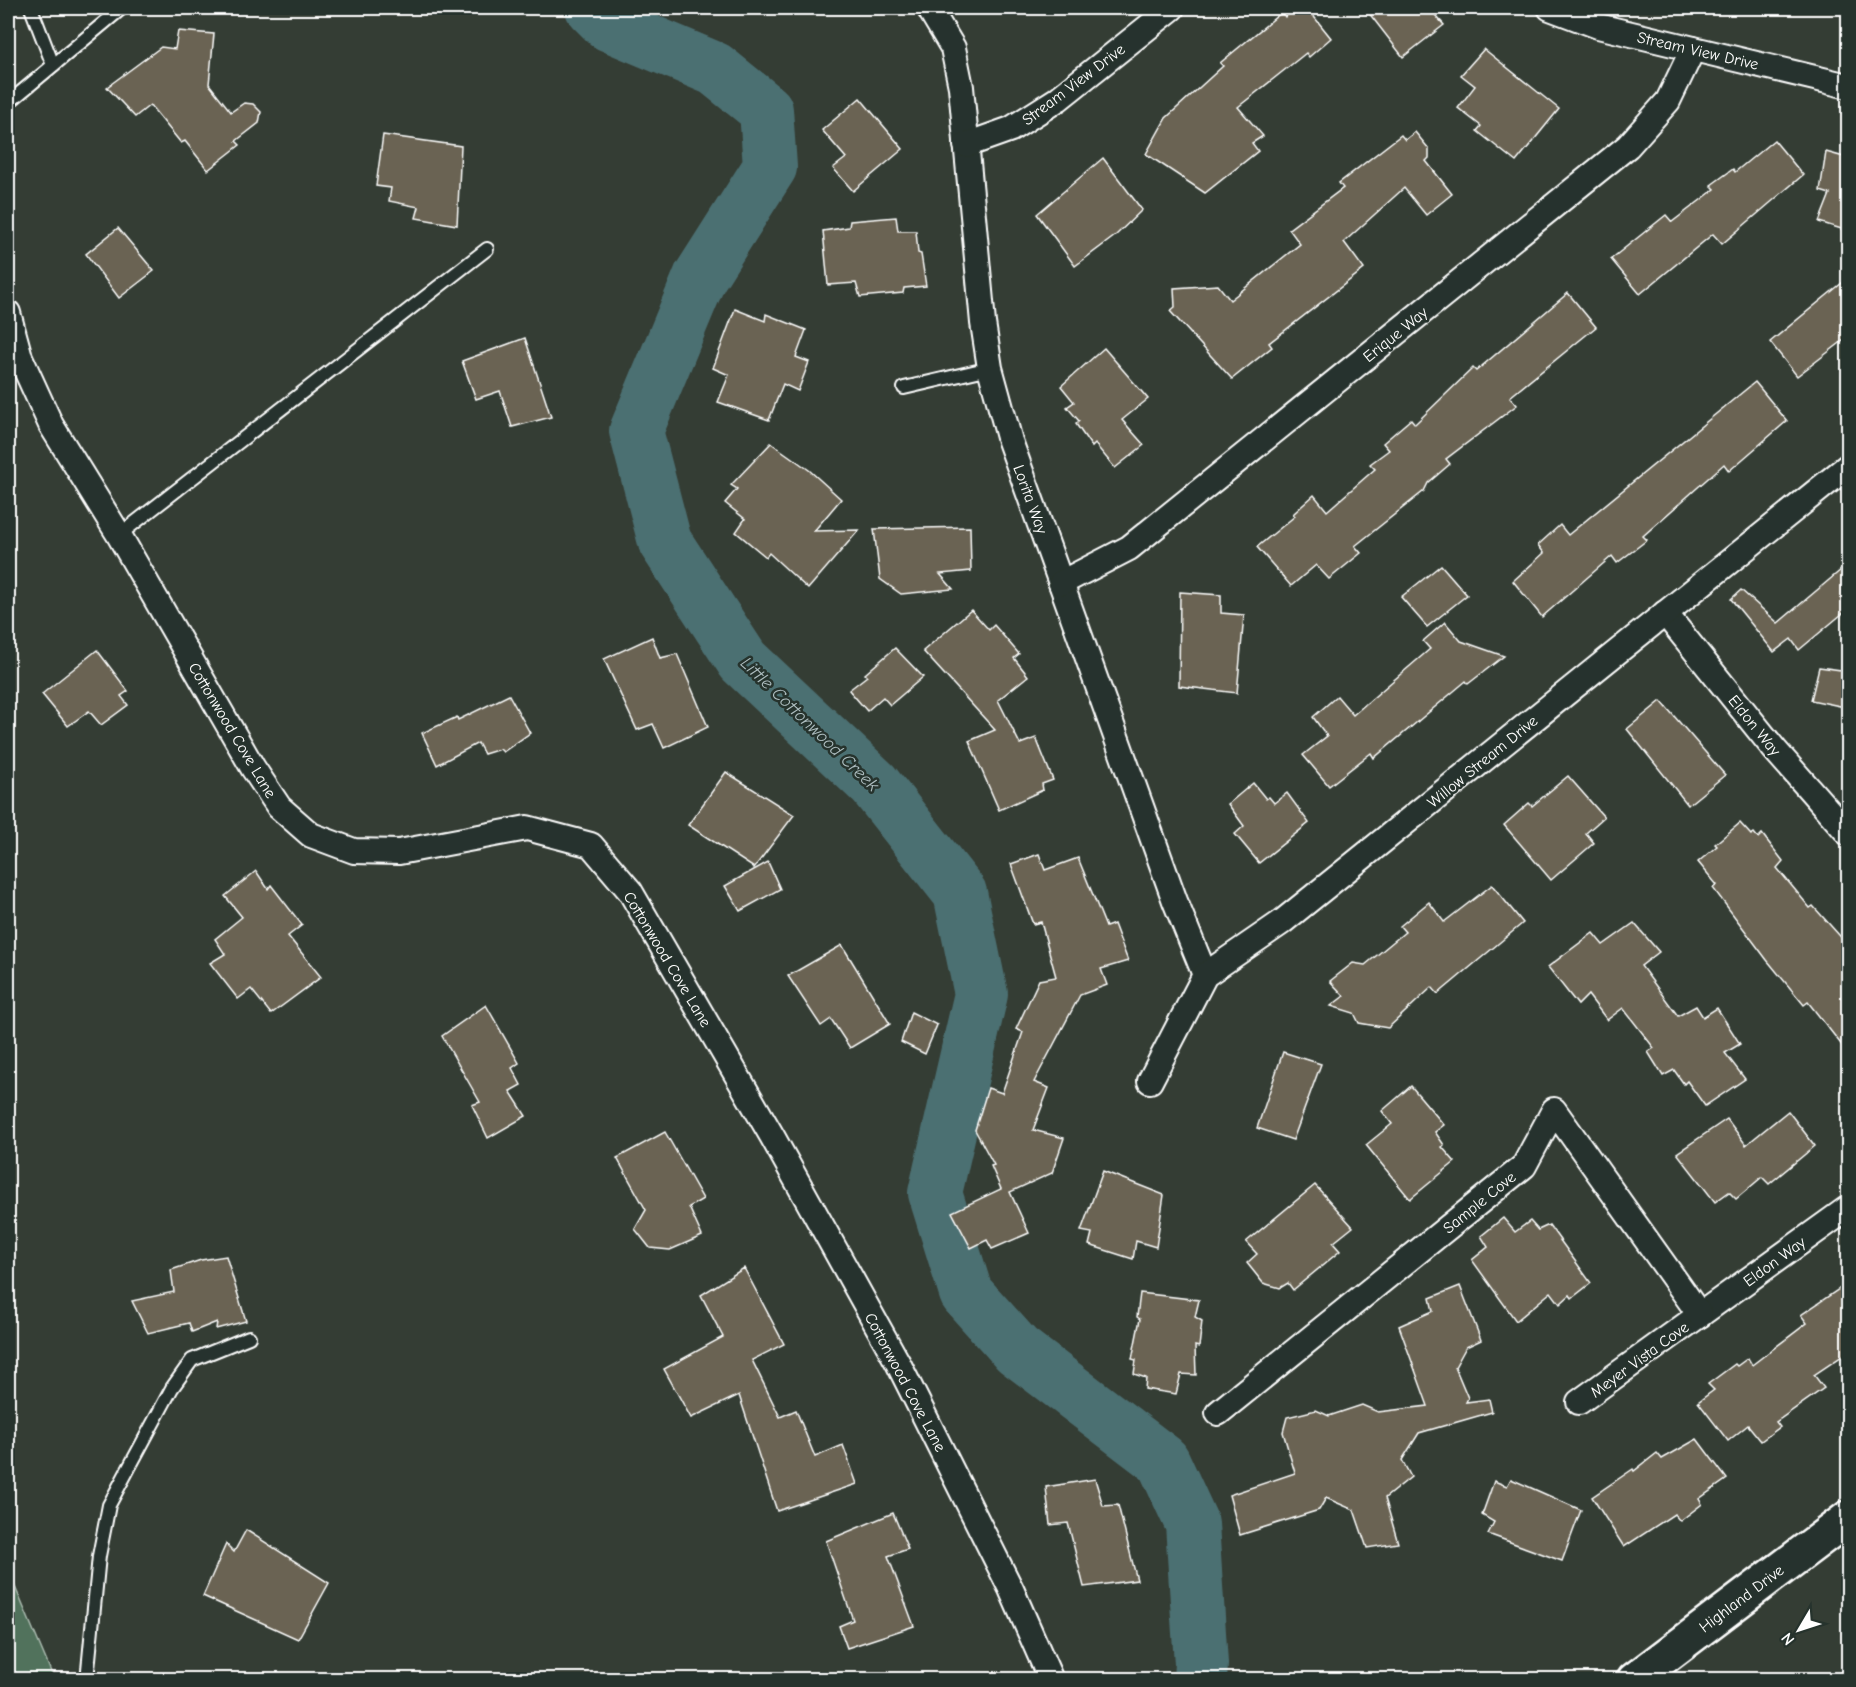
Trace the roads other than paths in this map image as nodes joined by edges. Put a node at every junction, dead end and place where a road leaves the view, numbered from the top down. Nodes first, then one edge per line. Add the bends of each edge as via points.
1 (31, 8) edge
2 (122, 8) edge
3 (929, 8) edge
4 (1172, 8) edge
5 (1550, 8) edge
6 (1693, 49) junction
7 (52, 65) junction
8 (1848, 86) edge
9 (8, 103) edge
10 (966, 145) junction
11 (487, 249) dead end
12 (8, 313) edge
13 (990, 368) junction
14 (904, 388) dead end
15 (1848, 466) edge
16 (119, 535) junction
17 (1061, 583) junction
18 (1665, 613) junction
19 (1848, 833) edge
20 (1205, 975) junction
21 (1150, 1082) dead end
22 (1848, 1208) edge
23 (1700, 1315) junction
24 (249, 1337) dead end
25 (1579, 1402) dead end
26 (1218, 1413) dead end
27 (1848, 1518) edge
28 (87, 1680) edge
29 (1051, 1680) edge
30 (1634, 1680) edge

1 - 7 lane
2 - 7 lane
3 - 10 street, Lorita Way via 954,48
4 - 10 street, Stream View Drive via 1058,99 1011,129
5 - 6 street, Stream View Drive via 1598,26
6 - 8 street, Stream View Drive
6 - 17 street, Erique Way via 1668,101 1628,146 1129,548
7 - 9 lane
10 - 13 street, Lorita Way
11 - 16 lane
12 - 16 street, Cottonwood Cove Lane via 20,357 51,425
13 - 14 lane
13 - 17 street, Lorita Way via 1010,441
15 - 18 street, Willow Stream Drive
16 - 29 street, Cottonwood Cove Lane via 253,768 279,807 311,835 354,851 399,852 527,828 591,845 630,891 898,1363 1011,1589
17 - 20 street, Lorita Way
18 - 19 street, Eldon Way via 1775,750
18 - 20 street, Willow Stream Drive via 1282,922
20 - 21 street, Willow Stream Drive
22 - 23 street, Eldon Way
23 - 25 street, Meyer Vista Cove
23 - 26 street, Sample Cove via 1554,1110 1524,1166
24 - 28 lane via 192,1360 172,1388 109,1505 99,1556
27 - 30 main road, Highland Drive

